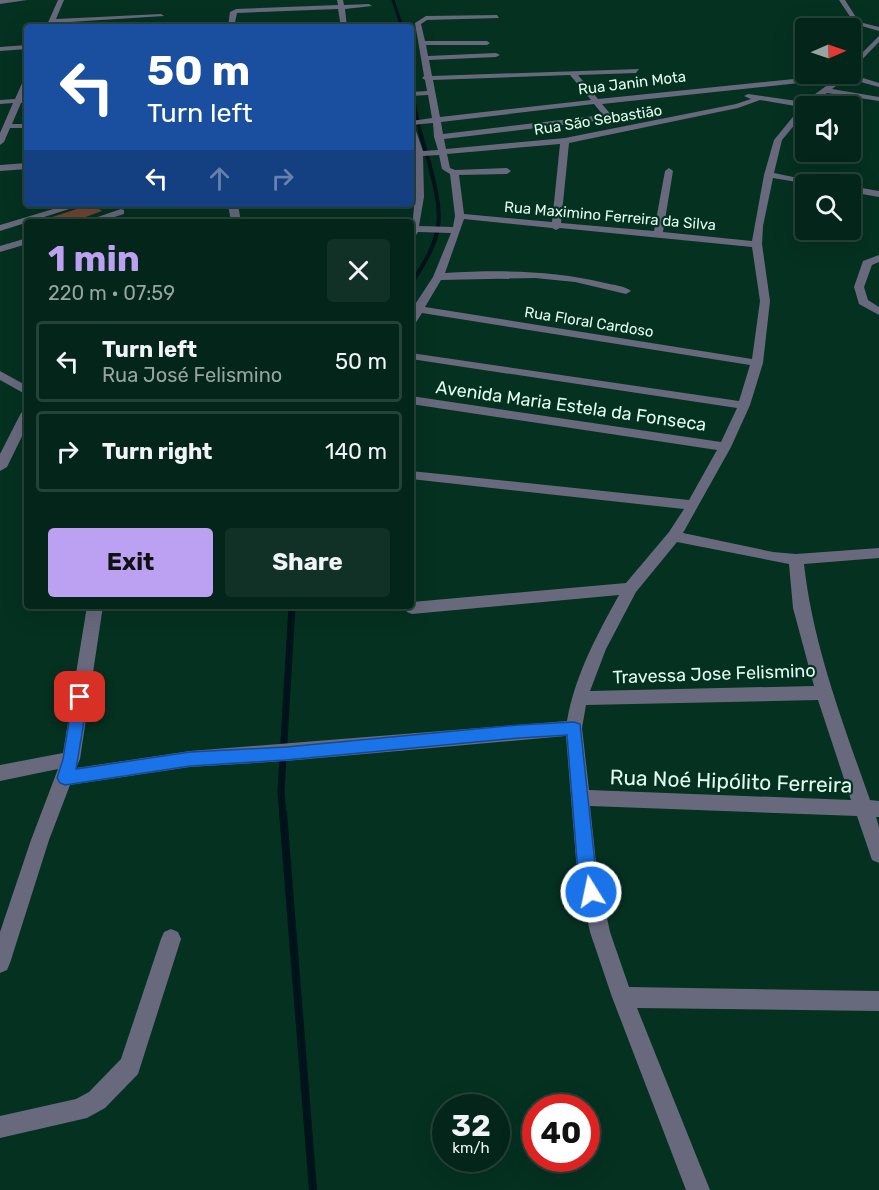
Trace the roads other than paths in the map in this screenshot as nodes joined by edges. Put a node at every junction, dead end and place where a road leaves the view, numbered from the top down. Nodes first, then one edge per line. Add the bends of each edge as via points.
1 (24, 0) edge
2 (61, 0) edge
3 (842, 0) edge
4 (0, 2) edge
5 (340, 3) edge
6 (369, 6) dead end
7 (161, 16) dead end
8 (497, 17) dead end
9 (51, 24) edge
10 (231, 24) edge
11 (344, 24) edge
12 (415, 29) edge
13 (879, 29) edge
14 (879, 39) edge
15 (421, 43) junction
16 (487, 43) dead end
17 (24, 47) edge
18 (0, 49) edge
19 (867, 52) junction
20 (414, 54) edge
21 (879, 54) edge
22 (496, 55) dead end
23 (423, 56) junction
24 (861, 59) edge
25 (636, 71) dead end
26 (423, 74) junction
27 (573, 74) junction
28 (861, 78) edge
29 (795, 79) edge
30 (789, 80) junction
31 (834, 84) edge
32 (879, 85) edge
33 (723, 86) junction
34 (430, 93) junction
35 (414, 94) edge
36 (822, 94) junction
37 (819, 96) edge
38 (757, 99) junction
39 (879, 99) edge
40 (24, 100) edge
41 (597, 101) junction
42 (0, 102) edge
43 (795, 104) edge
44 (795, 119) edge
45 (435, 120) junction
46 (414, 124) edge
47 (8, 126) junction
48 (24, 126) edge
49 (438, 137) junction
50 (0, 140) edge
51 (565, 141) junction
52 (441, 153) junction
53 (415, 155) edge
54 (24, 166) edge
55 (0, 168) edge
56 (450, 171) junction
57 (507, 171) dead end
58 (669, 171) dead end
59 (768, 175) junction
60 (795, 180) edge
61 (415, 185) edge
62 (861, 191) edge
63 (879, 194) edge
64 (414, 200) edge
65 (70, 207) edge
66 (122, 208) edge
67 (460, 216) junction
68 (30, 219) edge
69 (95, 219) edge
70 (24, 221) edge
71 (556, 227) junction
72 (0, 228) edge
73 (414, 231) edge
74 (451, 231) junction
75 (658, 236) junction
76 (24, 242) edge
77 (757, 244) junction
78 (0, 249) edge
79 (879, 258) edge
80 (438, 277) junction
81 (626, 291) dead end
82 (417, 309) junction
83 (879, 312) edge
84 (414, 316) edge
85 (414, 356) edge
86 (757, 363) junction
87 (0, 375) edge
88 (24, 389) edge
89 (414, 400) edge
90 (744, 405) junction
91 (24, 419) edge
92 (725, 447) junction
93 (0, 467) edge
94 (414, 475) edge
95 (693, 505) junction
96 (674, 536) junction
97 (879, 553) edge
98 (796, 559) junction
99 (630, 588) junction
100 (414, 608) edge
101 (95, 609) edge
102 (824, 693) junction
103 (579, 698) junction
104 (574, 728) junction
105 (71, 759) junction
106 (0, 773) edge
107 (65, 778) junction
108 (580, 798) junction
109 (872, 809) edge
110 (879, 854) edge
111 (171, 939) dead end
112 (0, 963) edge
113 (622, 997) junction
114 (879, 1001) edge
115 (0, 1127) edge
116 (698, 1190) edge

1 - 4 street
2 - 9 street
3 - 13 street via 857,23
5 - 6 street
5 - 10 street via 236,11
5 - 11 street
7 - 9 street
8 - 12 street via 422,19
12 - 15 street
14 - 19 street
15 - 16 street
15 - 23 street
17 - 18 street
19 - 21 street
19 - 24 street
20 - 23 street
22 - 23 street
23 - 26 street
25 - 27 street
26 - 27 street
26 - 34 street
27 - 41 street
28 - 32 street, Rua Janin Mota
29 - 30 street, Rua Janin Mota
30 - 33 street, Rua Janin Mota
30 - 36 street
31 - 36 street
33 - 38 street
33 - 41 street, Rua Janin Mota
34 - 35 street
34 - 45 street
36 - 37 street
36 - 39 street
38 - 43 street
38 - 51 street, Rua São Sebastião
40 - 42 street
40 - 47 street
41 - 45 street, Rua Janin Mota
41 - 49 street via 608,118
44 - 59 street via 778,140
45 - 46 street, Rua Janin Mota
45 - 49 street
46 - 53 street
47 - 48 street
47 - 50 street
49 - 52 street
51 - 52 street, Rua São Sebastião
51 - 71 street
52 - 53 street, Rua São Sebastião
52 - 56 street
53 - 61 street
54 - 55 street
56 - 57 street
56 - 67 street
58 - 75 street
59 - 60 street
59 - 77 street
61 - 64 street
62 - 63 street
65 - 68 street
66 - 69 street
67 - 71 street, Rua Maximino Ferreira da Silva
67 - 74 street
70 - 72 street
71 - 75 street, Rua Maximino Ferreira da Silva
73 - 74 street
74 - 80 street
75 - 77 street, Rua Maximino Ferreira da Silva
76 - 78 street
77 - 86 street via 765,301
79 - 83 street via 867,263 860,287 863,302
80 - 81 street via 539,274
80 - 82 street
82 - 84 street
82 - 86 street, Rua Floral Cardoso
85 - 90 street
86 - 90 street
87 - 88 street
89 - 92 street, Avenida Maria Estela da Fonseca
90 - 92 street
91 - 93 street
92 - 95 street
94 - 95 street
95 - 96 street
96 - 98 street
96 - 99 street
97 - 98 street
98 - 102 street, Travessa Jose Felismino via 801,608
99 - 100 street
99 - 103 street via 598,649
101 - 105 street
102 - 103 street, Travessa Jose Felismino
102 - 109 street
103 - 104 street
104 - 107 street via 190,759
104 - 108 street
105 - 106 street
105 - 107 street
107 - 112 street via 40,840
108 - 109 street, Rua Noé Hipólito Ferreira
108 - 113 street via 587,873 600,932
109 - 110 street
111 - 115 street via 130,1066 97,1100 79,1110
113 - 114 street
113 - 116 street

